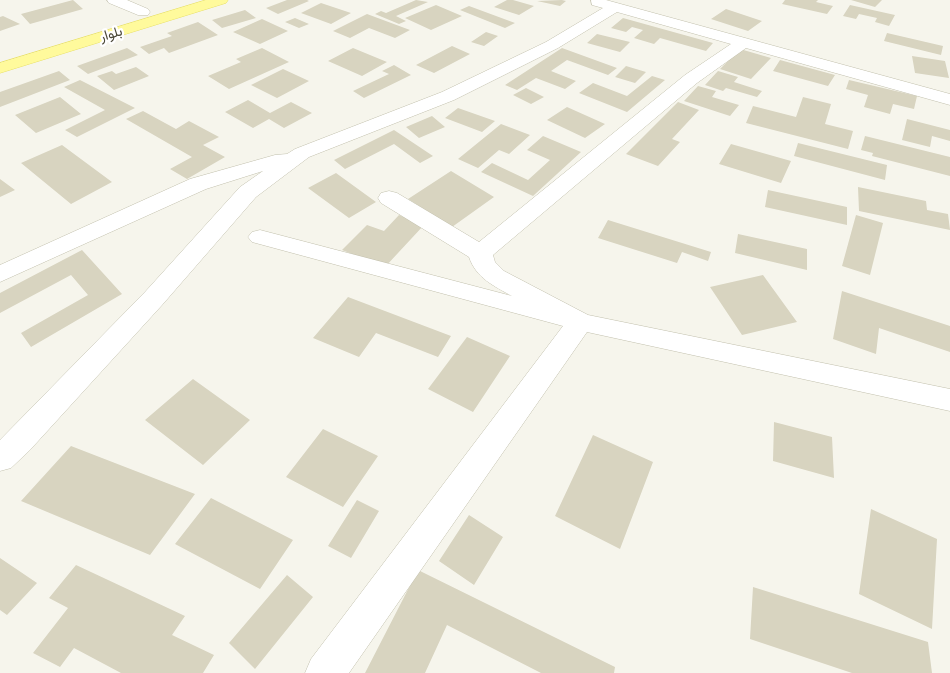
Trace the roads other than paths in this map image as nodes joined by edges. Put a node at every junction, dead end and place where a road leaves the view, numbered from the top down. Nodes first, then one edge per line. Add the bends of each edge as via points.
1 (114, 0) edge
2 (184, 0) edge
3 (222, 0) edge
4 (592, 0) edge
5 (642, 0) edge
6 (622, 9) junction
7 (143, 12) junction
8 (745, 42) junction
9 (0, 53) edge
10 (0, 68) edge
11 (950, 100) edge
12 (302, 153) junction
13 (389, 198) dead end
14 (260, 237) dead end
15 (480, 253) junction
16 (0, 274) edge
17 (580, 322) junction
18 (950, 400) edge
19 (0, 458) edge
20 (325, 673) edge

1 - 7 street
2 - 7 main road, بلوار
3 - 10 main road, بلوار
4 - 6 street
5 - 6 street
6 - 8 street
6 - 12 street via 448,96
7 - 9 main road, بلوار
8 - 11 street
8 - 15 street via 691,79
12 - 16 street via 198,184
12 - 19 street via 248,192 154,298 19,442
13 - 15 street
14 - 17 street
15 - 17 street via 484,265 495,276
17 - 18 street
17 - 20 street

